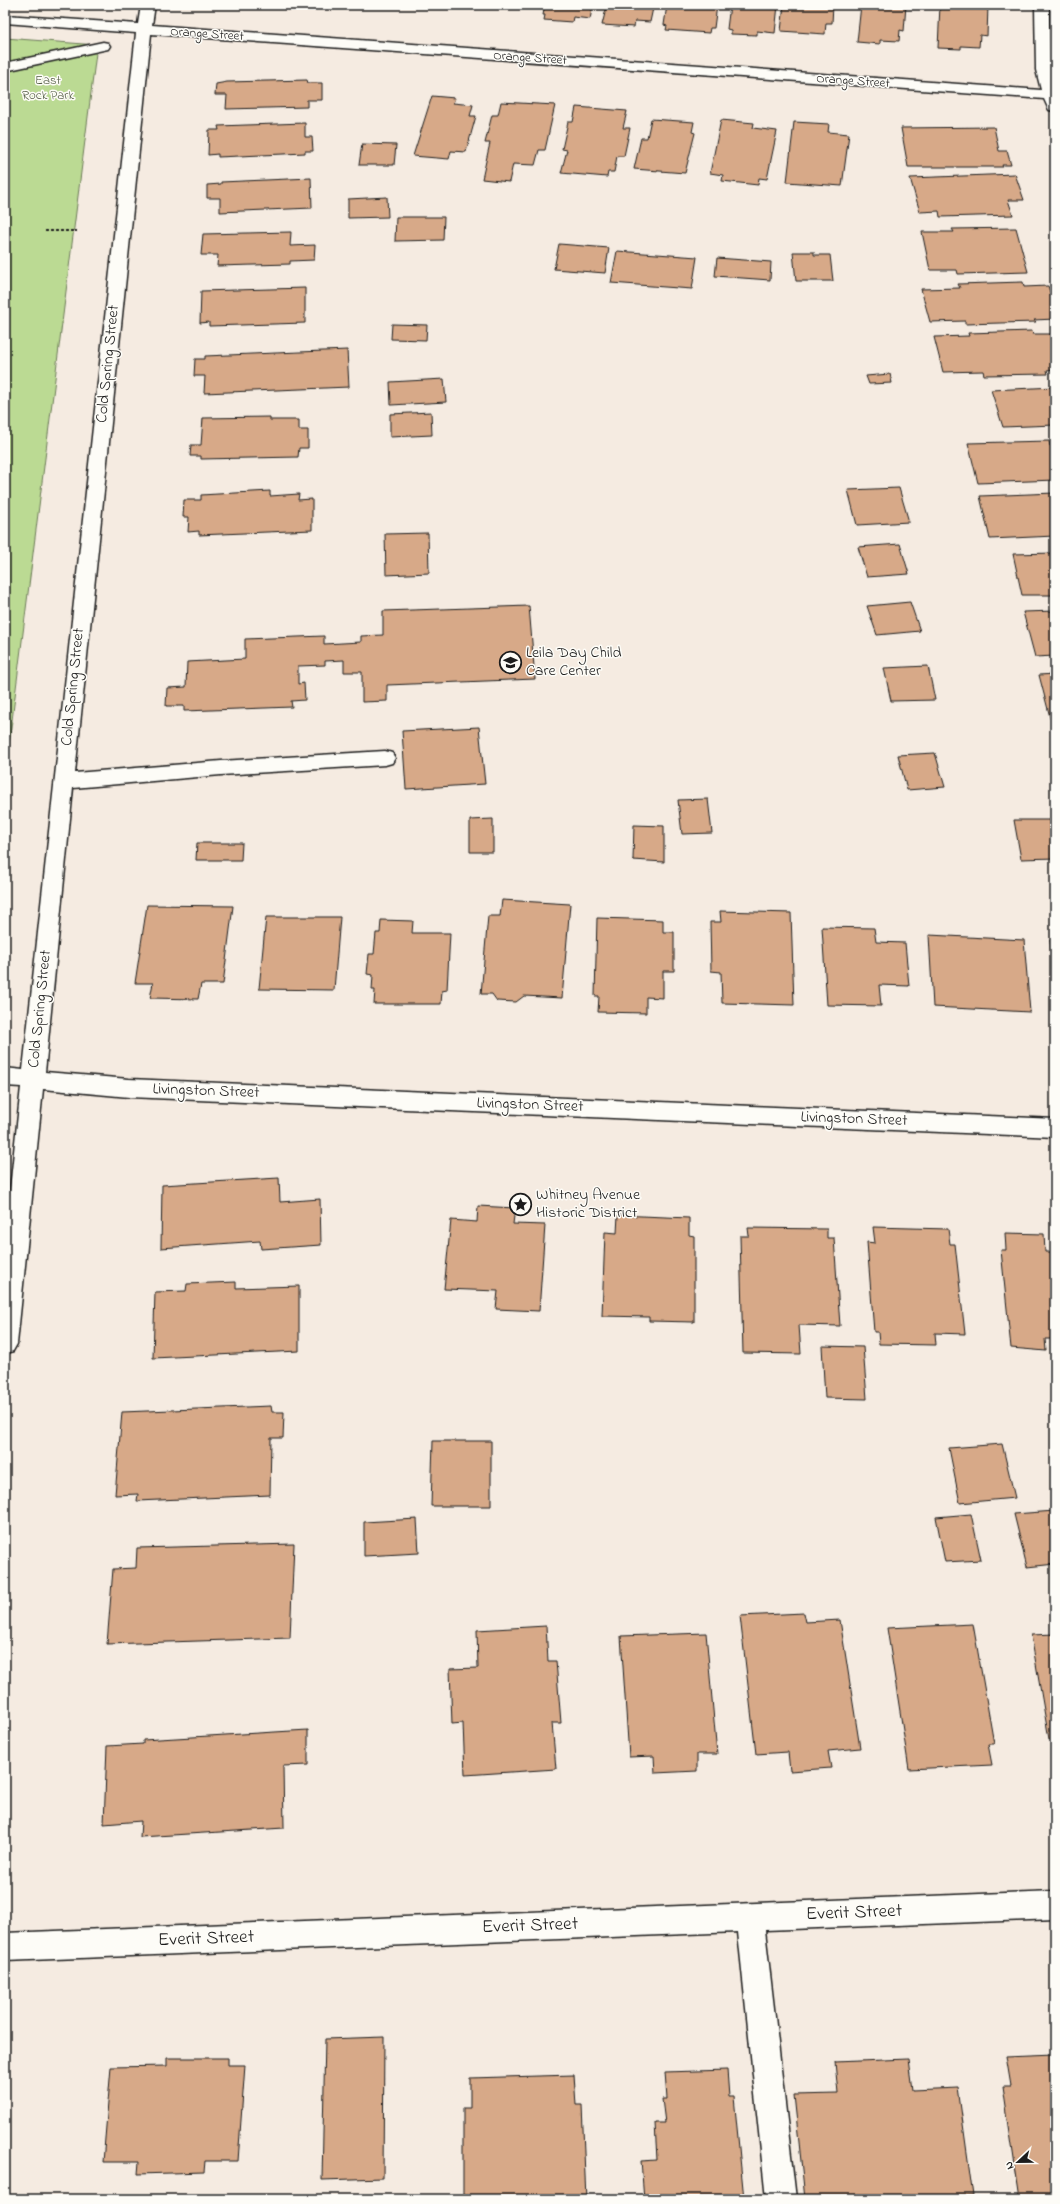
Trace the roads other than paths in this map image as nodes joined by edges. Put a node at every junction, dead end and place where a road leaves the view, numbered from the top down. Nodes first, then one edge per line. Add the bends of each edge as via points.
1 (148, 5) edge
2 (1042, 5) edge
3 (5, 19) edge
4 (143, 30) junction
5 (103, 46) dead end
6 (5, 66) edge
7 (1052, 95) edge
8 (1055, 110) edge
9 (385, 758) dead end
10 (63, 781) junction
11 (5, 1077) edge
12 (33, 1080) junction
13 (1055, 1128) edge
14 (5, 1344) edge
15 (1055, 1905) edge
16 (750, 1918) junction
17 (5, 1947) edge
18 (781, 2199) edge

1 - 4 street, Cold Spring Street
2 - 7 street via 1043,70
3 - 4 street, Orange Street
4 - 7 street, Orange Street
4 - 10 street, Cold Spring Street
5 - 6 street
7 - 8 street
9 - 10 street
10 - 12 street, Cold Spring Street
11 - 12 street, Livingston Street
12 - 13 street, Livingston Street via 129,1088
12 - 14 street, Cold Spring Street
15 - 16 street, Everit Street
16 - 17 street, Everit Street
16 - 18 street

